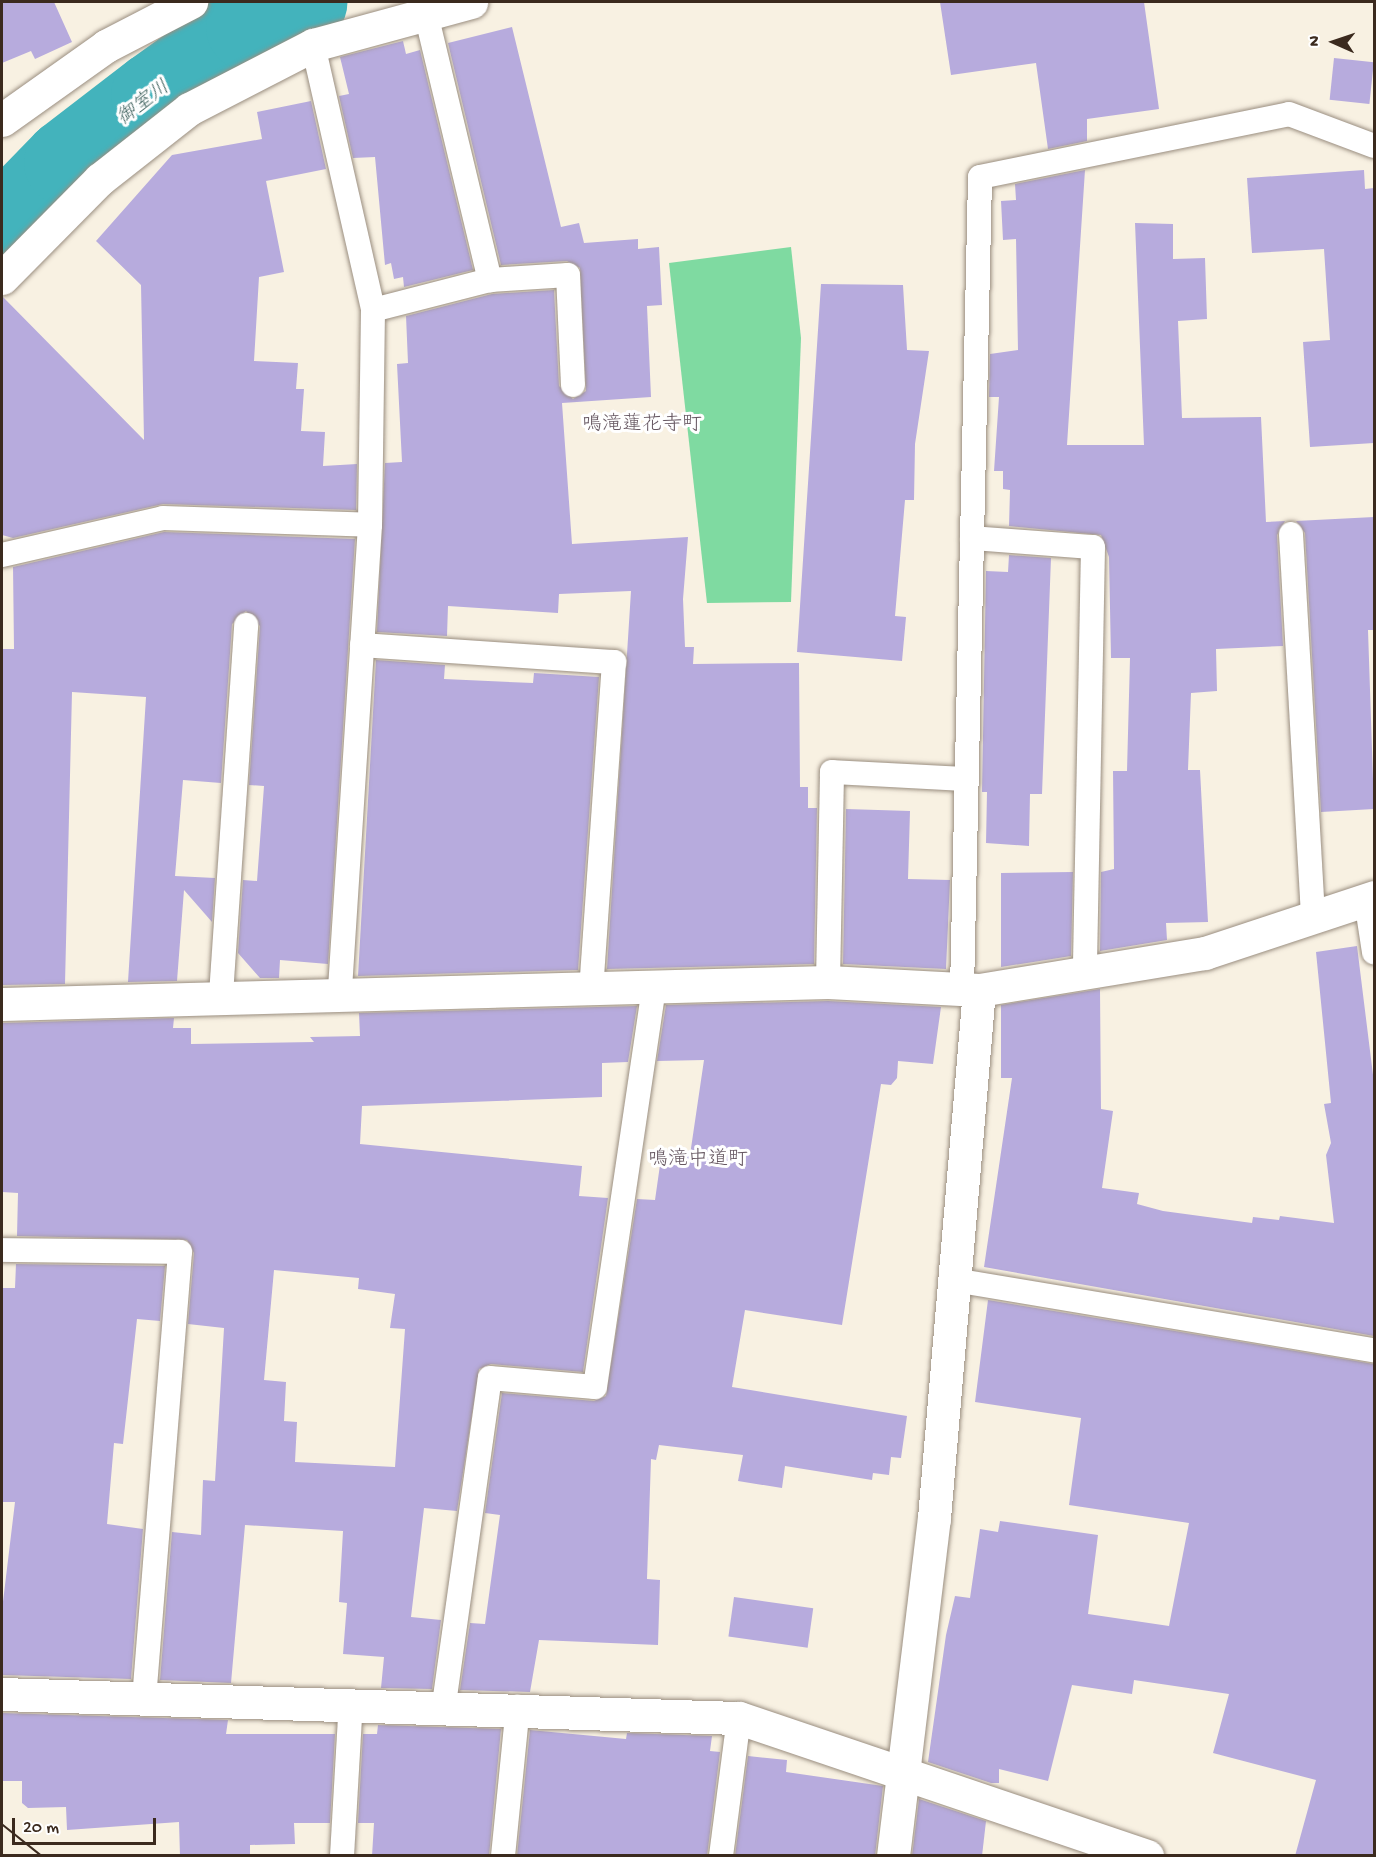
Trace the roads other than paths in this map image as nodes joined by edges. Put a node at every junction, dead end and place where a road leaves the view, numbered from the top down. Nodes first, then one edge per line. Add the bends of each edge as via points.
1 (191, 2) edge
2 (471, 2) edge
3 (426, 14) junction
4 (313, 45) junction
5 (2, 120) edge
6 (1374, 146) edge
7 (2, 278) edge
8 (490, 280) junction
9 (373, 310) junction
10 (573, 385) dead end
11 (370, 525) junction
12 (1291, 534) dead end
13 (972, 538) junction
14 (2, 555) edge
15 (246, 625) dead end
16 (362, 645) junction
17 (967, 779) junction
18 (1370, 899) edge
19 (1313, 917) junction
20 (1374, 952) edge
21 (1085, 973) junction
22 (828, 982) junction
23 (654, 986) junction
24 (591, 987) junction
25 (971, 990) junction
26 (339, 992) junction
27 (221, 995) junction
28 (2, 1004) edge
29 (2, 1250) edge
30 (954, 1280) junction
31 (1374, 1350) edge
32 (2, 1694) edge
33 (144, 1697) junction
34 (351, 1702) junction
35 (444, 1704) junction
36 (518, 1707) junction
37 (739, 1718) junction
38 (907, 1776) junction
39 (342, 1856) edge
40 (503, 1856) edge
41 (721, 1856) edge
42 (893, 1856) edge
43 (1147, 1856) edge

1 - 5 street via 106,46
2 - 3 street
3 - 4 street
3 - 8 lane
4 - 7 street via 189,109 100,179
4 - 9 lane
6 - 13 lane via 1289,114 980,177
8 - 9 lane
8 - 10 lane via 567,275
9 - 11 lane
11 - 14 lane via 164,518
11 - 16 lane
12 - 19 lane
13 - 17 lane
13 - 21 lane via 1093,547
15 - 27 lane
16 - 24 lane via 614,662
16 - 26 lane
17 - 22 lane via 831,772
17 - 25 lane
18 - 19 street
18 - 20 lane
19 - 21 street via 1205,953
21 - 25 street
22 - 23 street
22 - 25 street
23 - 24 street
23 - 35 lane via 595,1387 490,1378
24 - 26 street
25 - 30 street
26 - 27 street
27 - 28 street
29 - 33 lane via 180,1252
30 - 31 lane
30 - 38 street
32 - 33 street
33 - 34 street
34 - 35 street
34 - 39 lane
35 - 36 street
36 - 37 street
36 - 40 lane
37 - 38 street
37 - 41 lane
38 - 42 street
38 - 43 street

